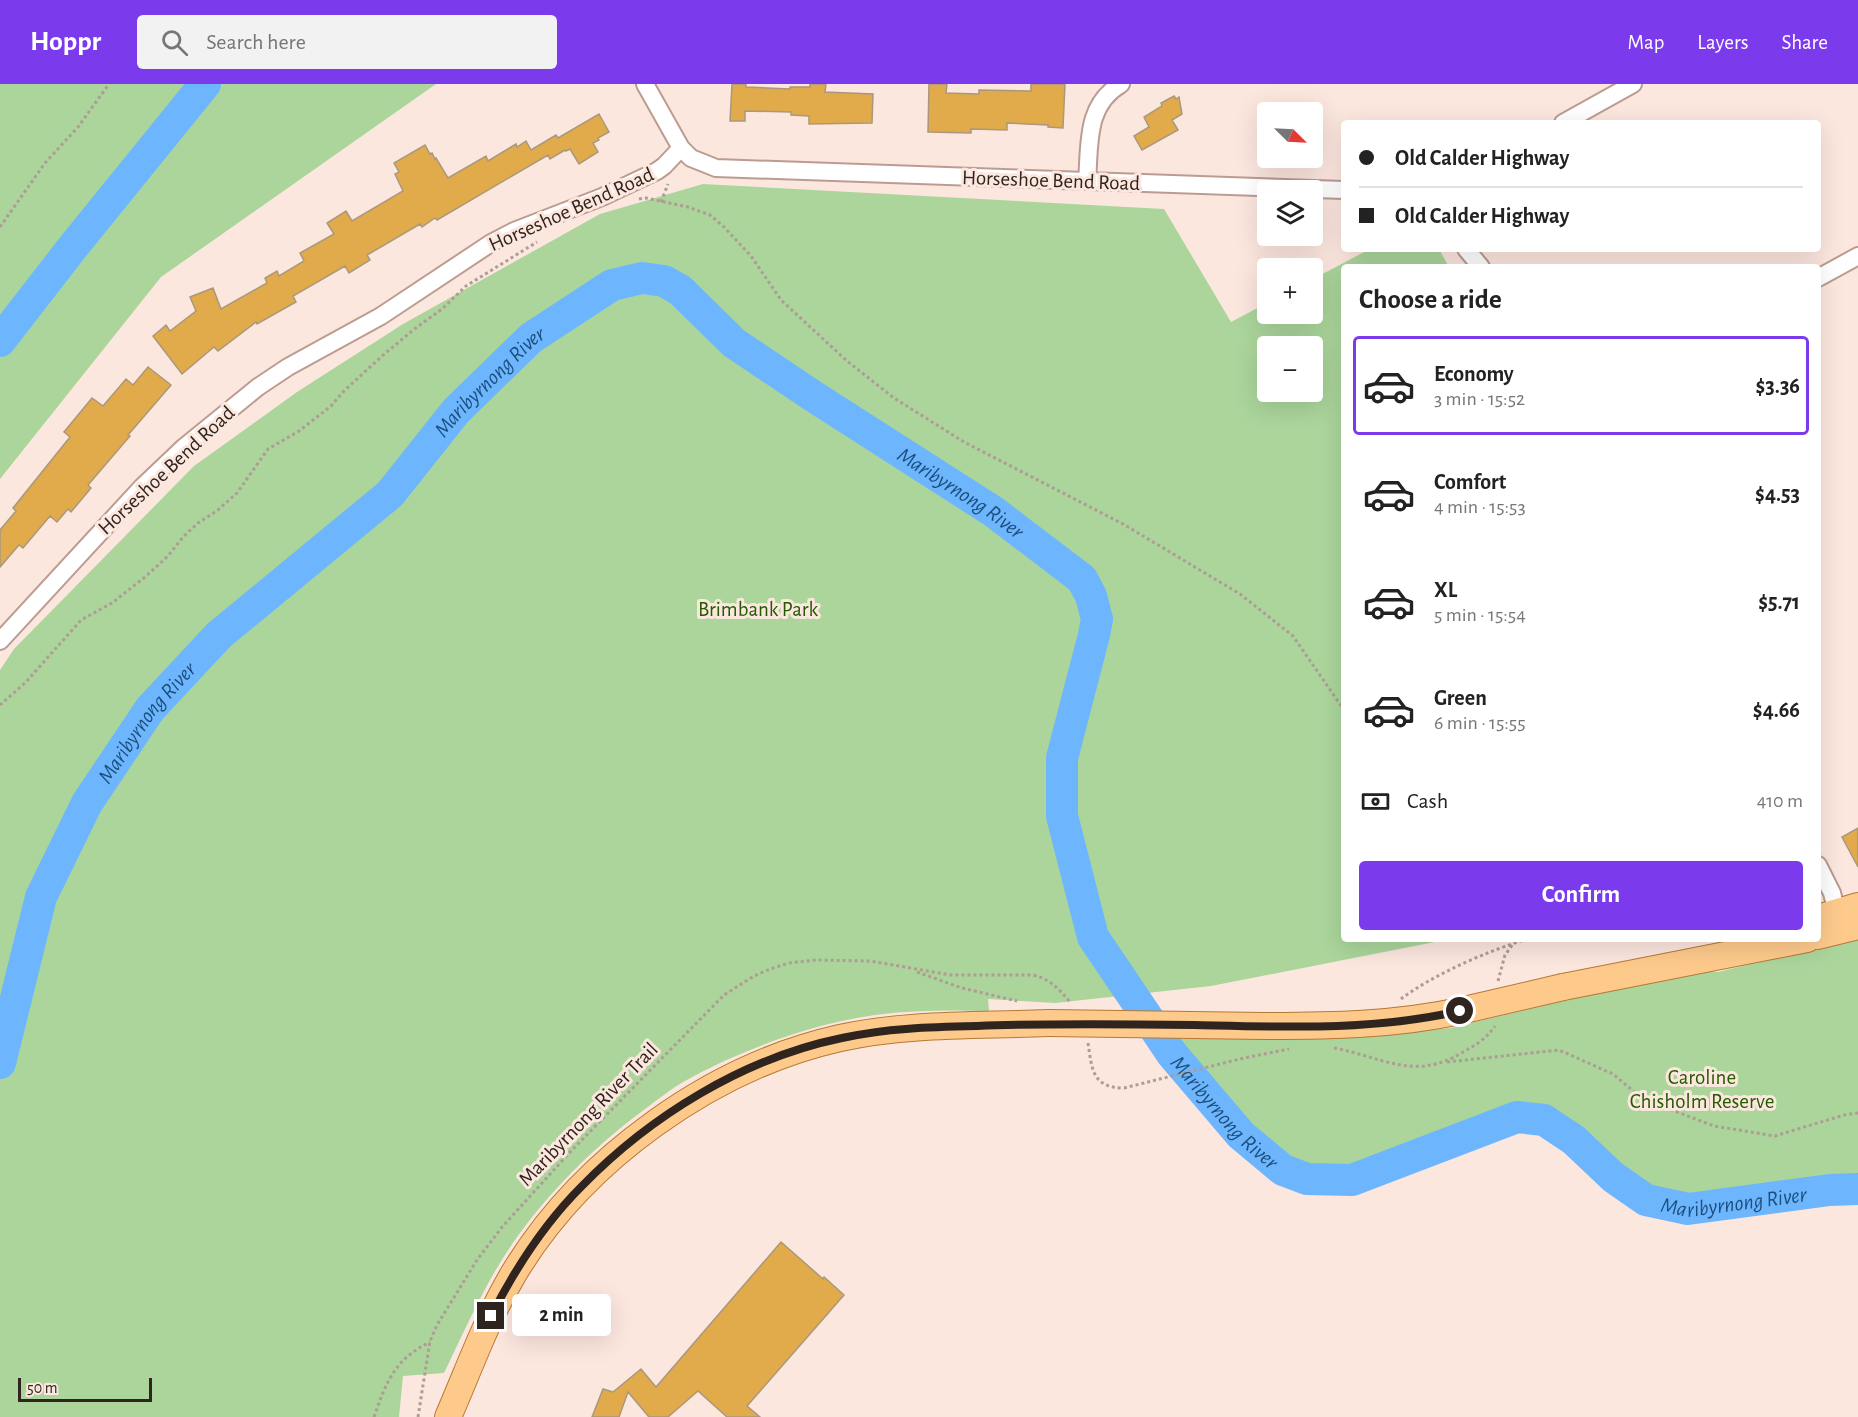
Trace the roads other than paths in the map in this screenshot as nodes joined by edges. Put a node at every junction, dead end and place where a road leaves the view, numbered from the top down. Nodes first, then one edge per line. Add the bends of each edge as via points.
1 (645, 84) edge
2 (1121, 84) edge
3 (1633, 84) edge
4 (1568, 120) edge
5 (681, 148) junction
6 (1087, 181) junction
7 (1341, 190) edge
8 (1468, 252) edge
9 (1858, 256) edge
10 (1478, 264) edge
11 (1821, 276) edge
12 (0, 641) edge
13 (1821, 871) edge
14 (1843, 919) edge
15 (1821, 934) edge
16 (1719, 942) edge
17 (1792, 942) edge
18 (1563, 987) junction
19 (448, 1417) edge

1 - 5 street
2 - 6 street via 1108,92 1093,120
3 - 4 street
5 - 6 street, Horseshoe Bend Road via 703,164 724,169
5 - 12 street, Horseshoe Bend Road via 657,171 491,243 381,316 258,387 183,448 142,488
6 - 7 street, Horseshoe Bend Road
8 - 10 street
9 - 11 street
13 - 14 street
14 - 15 main road
16 - 18 main road
17 - 18 main road
18 - 19 main road, bridge via 1430,1018 1379,1023 1329,1026 1048,1023 905,1029 841,1038 742,1071 634,1139 580,1187 514,1272

